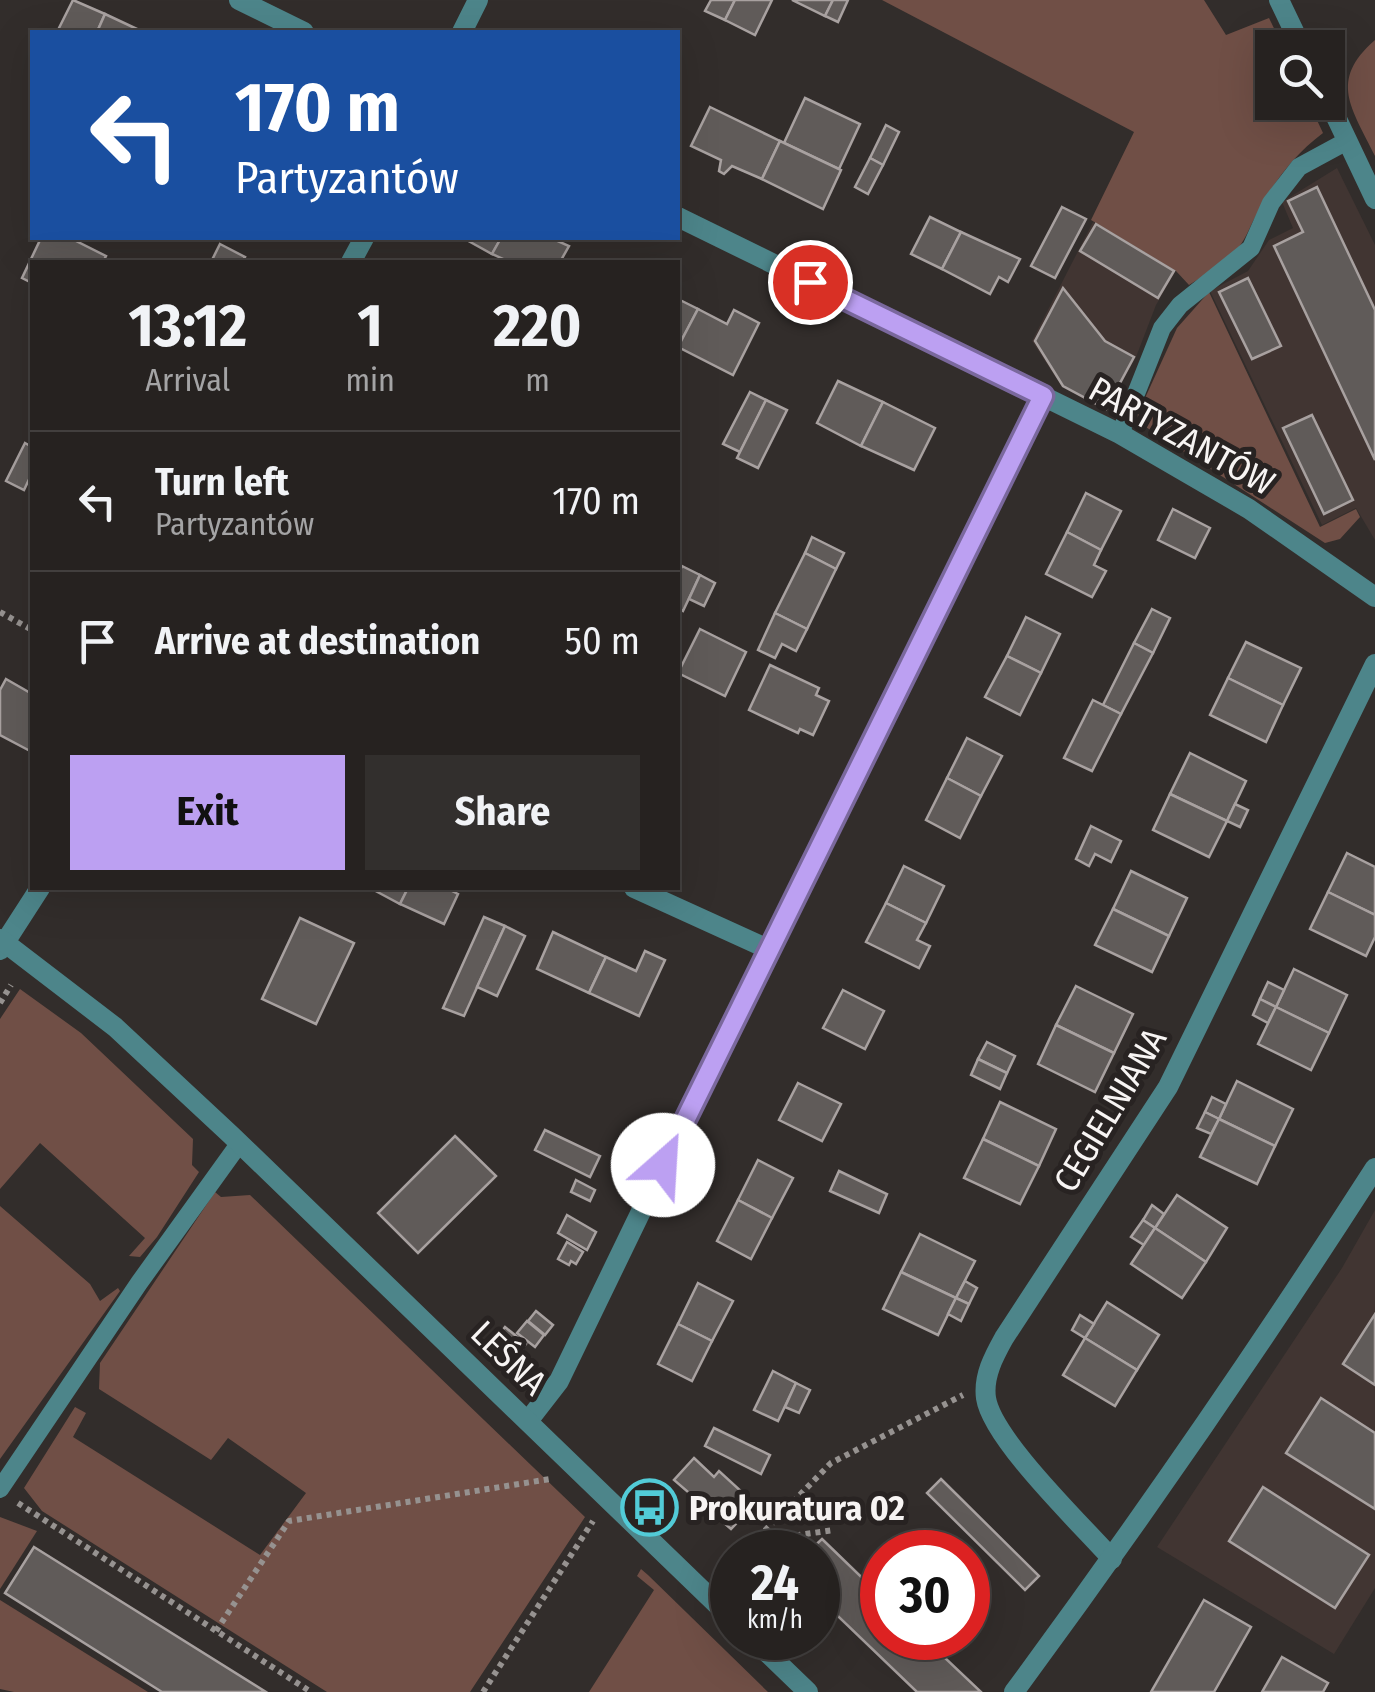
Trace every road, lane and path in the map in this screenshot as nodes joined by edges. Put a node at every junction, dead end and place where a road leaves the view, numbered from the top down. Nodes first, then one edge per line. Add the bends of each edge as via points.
1 (240, 0) edge
2 (478, 0) edge
3 (1279, 0) edge
4 (300, 30) edge
5 (463, 30) edge
6 (1293, 30) edge
7 (1337, 120) edge
8 (1347, 141) junction
9 (1375, 200) edge
10 (680, 218) edge
11 (1043, 396) junction
12 (1120, 434) junction
13 (1375, 597) edge
14 (0, 612) edge
15 (30, 629) edge
16 (1375, 664) edge
17 (39, 890) edge
18 (638, 890) edge
19 (2, 944) edge
20 (768, 950) junction
21 (11, 985) dead end
22 (0, 1002) edge
23 (240, 1144) junction
24 (1375, 1168) edge
25 (987, 1383) junction
26 (528, 1422) junction
27 (556, 1478) dead end
28 (0, 1489) edge
29 (16, 1502) dead end
30 (596, 1517) dead end
31 (766, 1530) edge
32 (1112, 1559) junction
33 (710, 1598) edge
34 (216, 1631) junction
35 (775, 1660) edge
36 (311, 1692) edge
37 (483, 1692) edge
38 (808, 1692) edge
39 (1014, 1692) edge

1 - 4 street
2 - 5 street
3 - 6 street
7 - 8 street
8 - 9 street
8 - 12 lane via 1299,167 1282,185 1251,248 1180,305 1162,328
10 - 11 street, PARTYZANTÓW
11 - 12 street, PARTYZANTÓW
11 - 20 street
12 - 13 street, PARTYZANTÓW via 1250,509
14 - 15 path
16 - 25 street, CEGIELNIANA via 1168,1088 1004,1338
17 - 19 street
18 - 20 street
19 - 23 street, LEŚNA via 114,1027
20 - 26 street via 559,1380
21 - 22 path
23 - 26 street, LEŚNA
23 - 28 lane
24 - 32 street
25 - 31 path via 831,1463
25 - 32 street via 991,1414 1017,1453
26 - 33 street, LEŚNA
27 - 34 path via 288,1520
29 - 34 path
30 - 37 path
32 - 39 street
34 - 36 path
35 - 38 street

